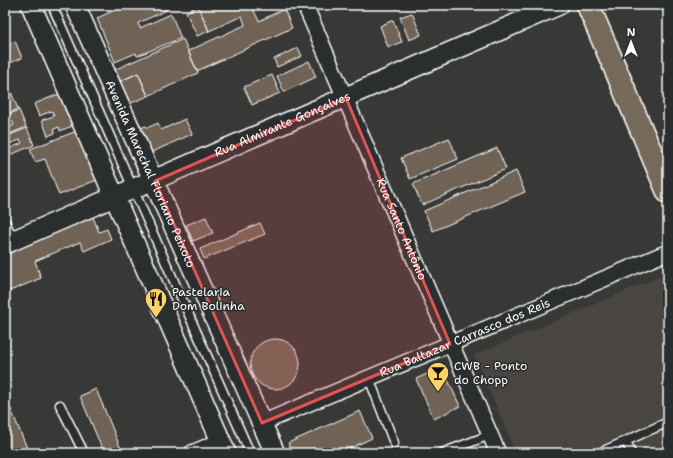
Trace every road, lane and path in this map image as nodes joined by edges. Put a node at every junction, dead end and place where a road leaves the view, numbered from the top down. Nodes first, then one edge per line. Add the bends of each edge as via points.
1 (31, 5) edge
2 (52, 5) edge
3 (75, 5) edge
4 (305, 5) edge
5 (559, 5) edge
6 (588, 5) edge
7 (346, 98) junction
8 (155, 181) junction
9 (134, 190) junction
10 (668, 192) edge
11 (114, 198) junction
12 (5, 221) edge
13 (9, 242) edge
14 (668, 252) edge
15 (450, 344) junction
16 (369, 378) junction
17 (60, 405) dead end
18 (668, 422) edge
19 (262, 423) junction
20 (490, 435) junction
21 (626, 441) junction
22 (394, 443) dead end
23 (209, 450) edge
24 (84, 453) edge
25 (250, 453) edge
26 (275, 453) edge
27 (442, 453) edge
28 (498, 453) edge
29 (599, 453) edge
30 (631, 453) edge

1 - 11 street
2 - 9 lane
3 - 8 street, Avenida Marechal Floriano Peixoto
4 - 7 street, Rua Santo Antônio
5 - 7 street, Rua Almirante Gonçalves
6 - 10 main road
7 - 8 street, Rua Almirante Gonçalves
7 - 15 street, Rua Santo Antônio
8 - 9 street, Rua Almirante Gonçalves
8 - 19 street, Avenida Marechal Floriano Peixoto
9 - 11 street, Rua Almirante Gonçalves
9 - 25 lane
11 - 13 street, Rua Almirante Gonçalves
11 - 23 street
12 - 13 lane
14 - 15 street, Rua Baltazar Carrasco dos Reis
15 - 16 street, Rua Baltazar Carrasco dos Reis
15 - 20 street, Rua Santo Antônio
16 - 19 street, Rua Baltazar Carrasco dos Reis
16 - 22 lane
17 - 24 lane
18 - 21 lane
19 - 26 street, Avenida Marechal Floriano Peixoto
20 - 27 lane
20 - 28 street, Rua Santo Antônio
21 - 29 lane
21 - 30 lane

